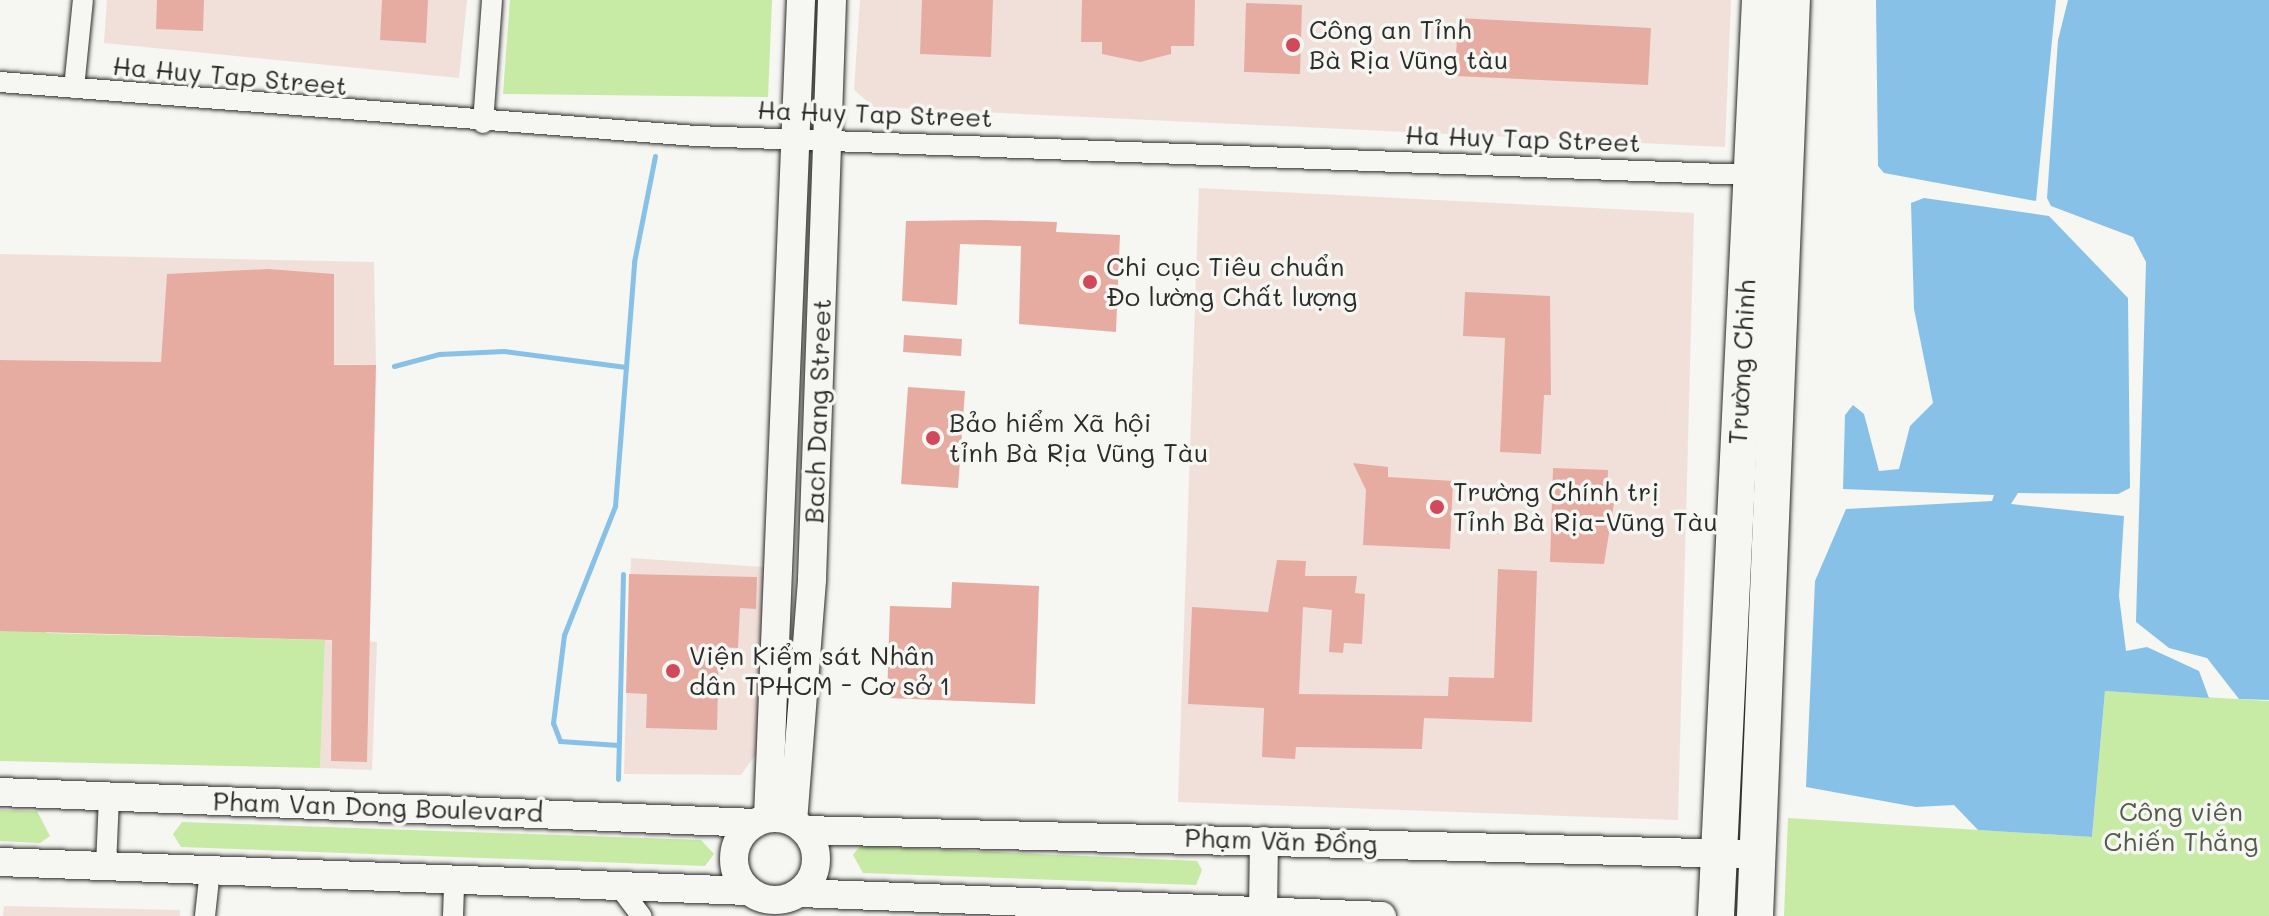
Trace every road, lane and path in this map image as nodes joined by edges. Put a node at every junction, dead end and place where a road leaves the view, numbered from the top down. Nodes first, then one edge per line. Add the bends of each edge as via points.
1 (83, 0) edge
2 (492, 0) edge
3 (801, 0) edge
4 (832, 0) edge
5 (1760, 0) edge
6 (1792, 0) edge
7 (0, 82) edge
8 (74, 88) junction
9 (483, 123) junction
10 (796, 137) junction
11 (826, 137) junction
12 (1751, 175) junction
13 (0, 792) edge
14 (109, 796) junction
15 (780, 823) junction
16 (1264, 841) junction
17 (1720, 853) junction
18 (1757, 854) junction
19 (0, 862) edge
20 (106, 866) junction
21 (210, 870) junction
22 (454, 880) junction
23 (618, 885) junction
24 (757, 902) edge
25 (793, 903) edge
26 (1263, 912) junction
27 (205, 916) edge
28 (453, 916) edge
29 (641, 916) edge
30 (1382, 916) edge
31 (1716, 916) edge
32 (1755, 916) edge

1 - 8 street
2 - 9 street
3 - 10 street, Bach Dang Street
4 - 11 street, Bach Dang Street
5 - 12 highway, Trường Chinh
6 - 18 highway, Trường Chinh
7 - 8 street, Ha Huy Tap Street
8 - 9 street, Ha Huy Tap Street
9 - 10 street, Ha Huy Tap Street
10 - 11 street, Ha Huy Tap Street
10 - 15 street, Bach Dang Street
11 - 12 street, Ha Huy Tap Street
11 - 15 street, Bach Dang Street via 812,579
12 - 17 highway, Trường Chinh
13 - 14 street, Pham Van Dong Boulevard
14 - 15 street, Pham Van Dong Boulevard
14 - 20 street
15 - 16 street, Phạm Văn Đồng
15 - 24 street via 734,855
15 - 25 street via 816,855
16 - 17 street, Phạm Văn Đồng
16 - 26 street
17 - 18 street, Phạm Văn Đồng
17 - 31 highway, Trường Chinh
18 - 32 highway, Trường Chinh
19 - 20 street
20 - 21 street
21 - 22 street
21 - 27 street
22 - 23 street
22 - 28 street
23 - 24 street
23 - 29 street
24 - 25 street
25 - 26 street
26 - 30 street

